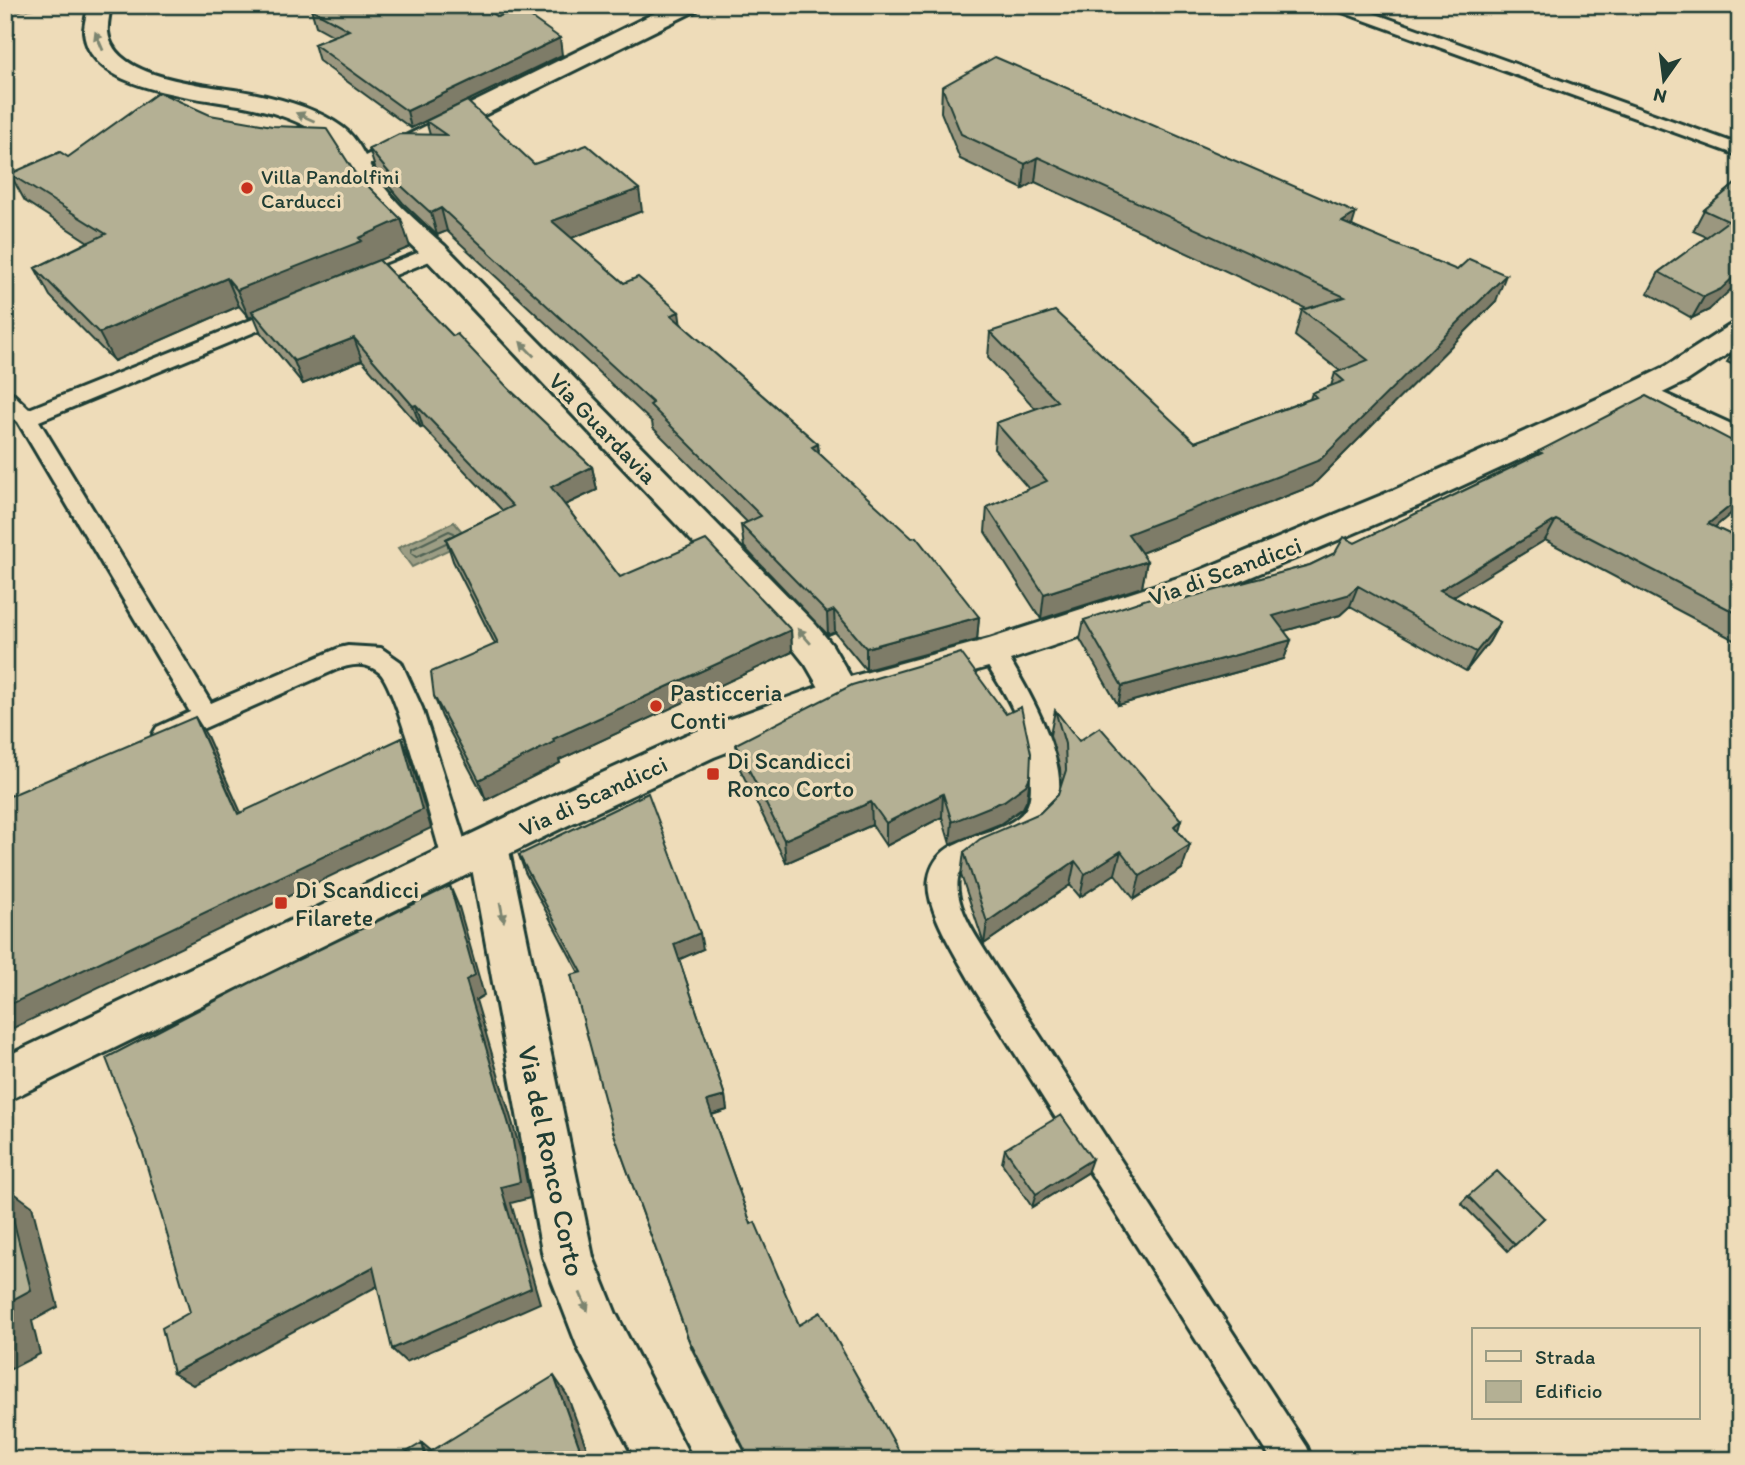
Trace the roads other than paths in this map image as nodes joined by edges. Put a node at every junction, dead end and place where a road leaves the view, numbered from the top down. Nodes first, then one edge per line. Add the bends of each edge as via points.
1 (100, 5) edge
2 (689, 5) edge
3 (1336, 5) edge
4 (1740, 151) edge
5 (358, 167) junction
6 (435, 251) junction
7 (335, 292) edge
8 (309, 302) edge
9 (1740, 332) edge
10 (1639, 392) junction
11 (5, 399) edge
12 (26, 418) junction
13 (1740, 441) edge
14 (992, 652) junction
15 (841, 693) junction
16 (206, 716) junction
17 (143, 744) edge
18 (473, 853) junction
19 (5, 1080) edge
20 (665, 1460) edge
21 (1294, 1460) edge

5 -> 1 street, Via Guardavia via 344,140 300,115 251,100 175,87 121,69 99,45 94,29
2 - 5 street
3 - 4 lane
5 - 6 street, Via Guardavia via 390,210
6 - 7 lane
15 -> 6 street, Via Guardavia via 803,635
8 - 12 lane
9 - 10 street, Via di Scandicci
10 - 13 street
10 - 14 street, Via di Scandicci via 1296,546 1208,581
11 - 12 lane
12 - 16 lane
14 - 15 street, Via di Scandicci
14 - 21 lane via 1031,720 1043,765 1042,804 1035,820 954,857 943,876 945,899 993,992
15 - 18 street, Via di Scandicci via 699,746
16 - 17 lane
16 - 18 lane via 326,663 348,655 372,655 392,669
18 - 19 street, Via di Scandicci
18 -> 20 street, Via del Ronco Corto via 568,1257 596,1330

